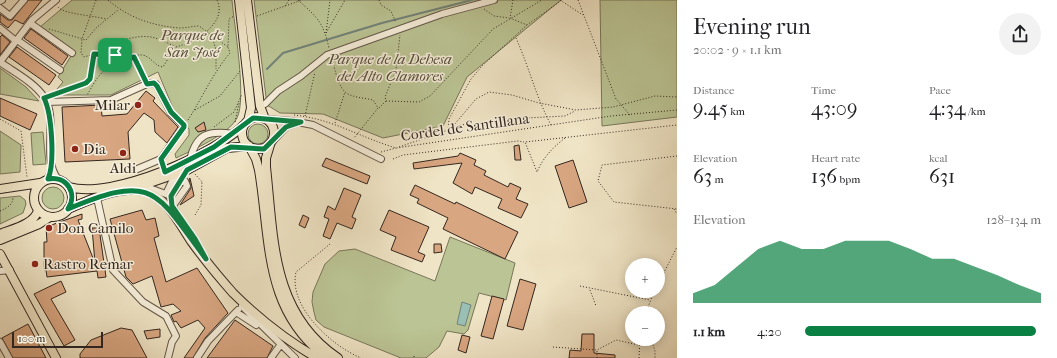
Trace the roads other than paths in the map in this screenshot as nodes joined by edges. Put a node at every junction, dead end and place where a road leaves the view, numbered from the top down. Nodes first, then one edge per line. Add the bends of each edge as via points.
1 (24, 0) edge
2 (239, 0) edge
3 (247, 0) edge
4 (494, 0) edge
5 (55, 1) edge
6 (0, 8) edge
7 (30, 23) junction
8 (0, 28) edge
9 (17, 40) junction
10 (72, 53) dead end
11 (0, 62) edge
12 (60, 70) dead end
13 (46, 100) junction
14 (265, 104) dead end
15 (266, 119) junction
16 (247, 122) junction
17 (301, 122) junction
18 (233, 134) junction
19 (271, 143) junction
20 (248, 146) junction
21 (161, 159) junction
22 (381, 159) dead end
23 (190, 160) junction
24 (52, 167) junction
25 (135, 170) dead end
26 (165, 172) junction
27 (178, 178) junction
28 (48, 179) junction
29 (58, 179) junction
30 (40, 183) junction
31 (144, 186) junction
32 (69, 187) junction
33 (0, 189) edge
34 (120, 191) junction
35 (13, 193) junction
36 (34, 194) junction
37 (169, 195) junction
38 (97, 198) junction
39 (172, 206) junction
40 (68, 209) junction
41 (37, 213) junction
42 (50, 217) junction
43 (39, 224) junction
44 (0, 236) edge
45 (0, 240) edge
46 (1, 256) edge
47 (206, 259) junction
48 (10, 270) junction
49 (0, 271) edge
50 (242, 306) junction
51 (236, 312) junction
52 (268, 332) junction
53 (0, 342) edge
54 (281, 344) junction
55 (9, 358) edge
56 (56, 358) edge
57 (168, 358) edge
58 (197, 358) edge
59 (272, 358) edge
60 (295, 358) edge
61 (317, 358) edge
62 (327, 358) edge
63 (338, 358) edge

1 - 6 street via 10,16
2 - 16 main road via 251,108
3 - 15 main road via 260,106
4 - 14 street via 442,14 330,54 278,91
5 - 7 street
7 - 9 street
7 - 10 street
8 - 9 street
9 - 11 street
9 - 12 street
11 - 13 street via 33,86
13 - 21 street via 111,100 154,83 171,112 184,126
13 - 24 street
15 - 16 main road via 256,117
15 - 17 street
15 - 19 main road via 274,130
16 - 18 main road
16 - 20 main road via 242,135
17 - 19 street via 286,127
17 - 22 street via 319,127
18 - 23 main road
18 - 23 street via 218,131 210,133 195,143
19 - 20 main road via 261,149
19 - 63 main road via 266,167 275,248 283,286 292,308 306,330
20 - 27 main road via 228,148
20 - 62 main road via 260,172 272,267 280,299 301,334
21 - 25 street
21 - 26 street
23 - 26 main road
24 - 28 street
24 - 29 street
26 - 32 main road via 101,187
27 - 31 main road
27 - 37 street
27 - 39 street via 186,181 187,186
28 - 29 main road
28 - 30 main road
29 - 32 main road
30 - 35 main road
30 - 36 main road
31 - 34 main road
31 - 37 street
32 - 40 main road via 72,198
33 - 35 main road
34 - 38 main road
34 - 47 main road via 143,191 160,200
35 - 36 main road via 22,189
36 - 41 main road
37 - 39 street
38 - 40 main road
38 - 57 street via 113,270 143,302 166,316 176,336
39 - 47 street
40 - 42 main road via 60,216
41 - 42 main road
41 - 44 main road via 28,222
42 - 43 main road
43 - 45 main road
43 - 46 main road via 7,242
46 - 48 main road
47 - 50 street via 212,272
47 - 61 main road via 228,287 253,312 288,340
48 - 49 street
48 - 56 main road
50 - 51 street
50 - 52 street
51 - 52 street
51 - 58 street via 208,341
52 - 54 street
53 - 55 street
54 - 59 street
54 - 60 street

